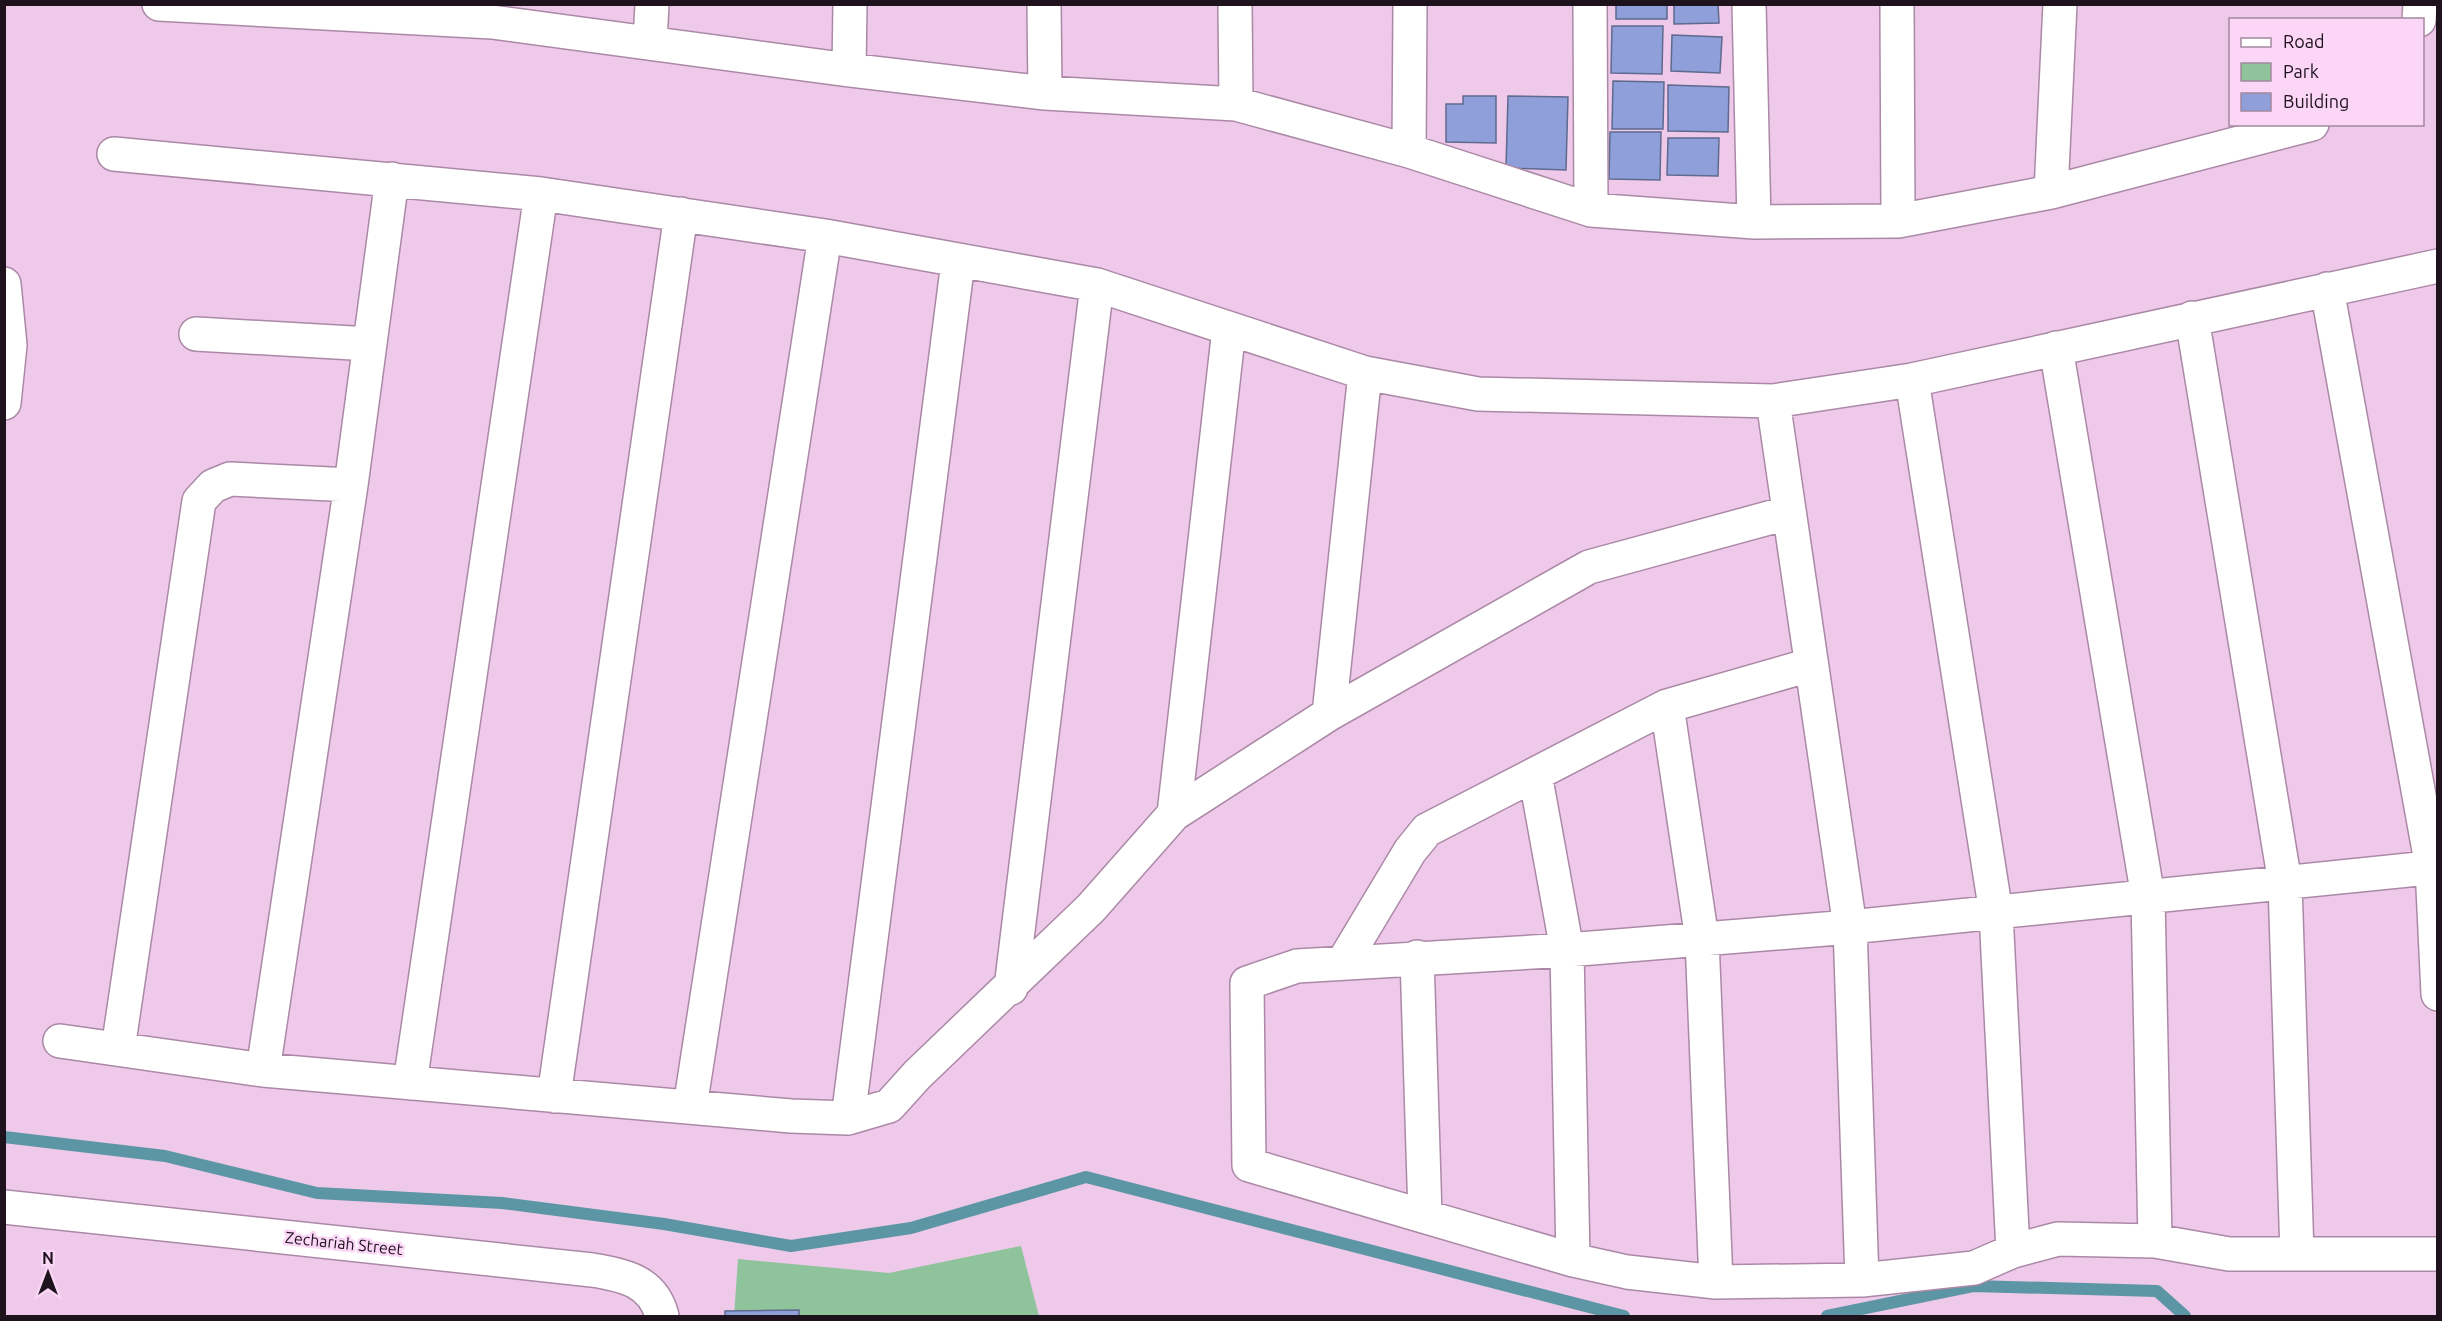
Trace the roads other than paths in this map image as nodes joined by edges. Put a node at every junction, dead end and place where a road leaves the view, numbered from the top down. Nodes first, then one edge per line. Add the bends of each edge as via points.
1 (159, 4) edge
2 (652, 4) edge
3 (850, 4) edge
4 (1044, 4) edge
5 (1236, 4) edge
6 (1410, 4) edge
7 (1590, 4) edge
8 (1749, 4) edge
9 (1897, 4) edge
10 (2060, 4) edge
11 (493, 13) edge
12 (650, 42) junction
13 (849, 70) junction
14 (1044, 93) junction
15 (1236, 104) junction
16 (2304, 126) edge
17 (1409, 151) junction
18 (114, 154) dead end
19 (392, 179) junction
20 (2051, 192) junction
21 (541, 194) junction
22 (1591, 210) junction
23 (681, 214) junction
24 (1898, 221) junction
25 (1754, 222) junction
26 (825, 236) junction
27 (958, 262) junction
28 (2438, 266) edge
29 (4, 284) edge
30 (1097, 285) junction
31 (2327, 290) junction
32 (2192, 318) junction
33 (1229, 329) junction
34 (196, 334) dead end
35 (370, 344) junction
36 (2056, 348) junction
37 (1365, 373) junction
38 (1912, 380) junction
39 (1773, 401) junction
40 (4, 403) edge
41 (351, 485) junction
42 (1787, 513) junction
43 (1810, 665) junction
44 (1667, 706) junction
45 (1329, 714) junction
46 (1535, 774) junction
47 (1174, 814) junction
48 (2435, 867) edge
49 (2285, 883) junction
50 (2148, 897) junction
51 (1996, 913) junction
52 (1850, 927) junction
53 (1702, 939) junction
54 (1567, 950) junction
55 (1417, 957) junction
56 (1344, 961) junction
57 (1011, 988) junction
58 (2438, 994) edge
59 (60, 1041) dead end
60 (118, 1050) junction
61 (263, 1070) junction
62 (410, 1083) junction
63 (554, 1096) junction
64 (690, 1107) junction
65 (848, 1118) junction
66 (4, 1207) edge
67 (1425, 1215) junction
68 (2155, 1241) junction
69 (2013, 1251) junction
70 (2297, 1254) junction
71 (2438, 1254) edge
72 (1573, 1260) junction
73 (1862, 1280) junction
74 (1716, 1282) junction
75 (662, 1317) edge

1 - 11 street
2 - 12 street
3 - 13 street
4 - 14 street
5 - 15 street
6 - 17 street
7 - 22 street
8 - 25 street
9 - 24 street
10 - 20 street
11 - 12 street
12 - 13 street
13 - 14 street
14 - 15 street
15 - 17 street
16 - 20 street
17 - 22 street
18 - 19 street
19 - 21 street
19 - 35 street
20 - 24 street
21 - 23 street
21 - 62 street
22 - 25 street
23 - 26 street
23 - 63 street
24 - 25 street
26 - 27 street
26 - 64 street
27 - 30 street
27 - 65 street
28 - 31 street
29 - 40 street via 10,345
30 - 33 street
30 - 57 street
31 - 32 street
31 - 48 street
32 - 36 street
32 - 49 street
33 - 37 street
33 - 47 street
34 - 35 street
35 - 41 street
36 - 38 street
36 - 50 street
37 - 39 street via 1478,394
37 - 45 street
38 - 39 street
38 - 51 street
39 - 42 street
41 - 60 street via 230,479 213,486 199,501
41 - 61 street
42 - 43 street
42 - 45 street via 1589,567
43 - 44 street
43 - 52 street
44 - 46 street
44 - 53 street
45 - 47 street
46 - 54 street
46 - 56 street via 1427,830 1410,851
47 - 57 street via 1091,908
48 - 49 street
48 - 58 street
49 - 50 street
49 - 70 street
50 - 51 street
50 - 68 street
51 - 52 street
51 - 69 street
52 - 53 street
52 - 73 street
53 - 54 street
53 - 74 street
54 - 55 street
54 - 72 street
55 - 56 street
55 - 67 street
56 - 67 street via 1297,966 1247,982 1249,1165
57 - 65 street via 889,1106
59 - 60 street
60 - 61 street
61 - 62 street
62 - 63 street
63 - 64 street
64 - 65 street
66 - 75 street, Zechariah Street via 627,1275 650,1291
67 - 72 street
68 - 69 street via 2058,1239
68 - 70 street via 2229,1254
69 - 73 street via 1974,1268
70 - 71 street
72 - 74 street via 1627,1272
73 - 74 street

